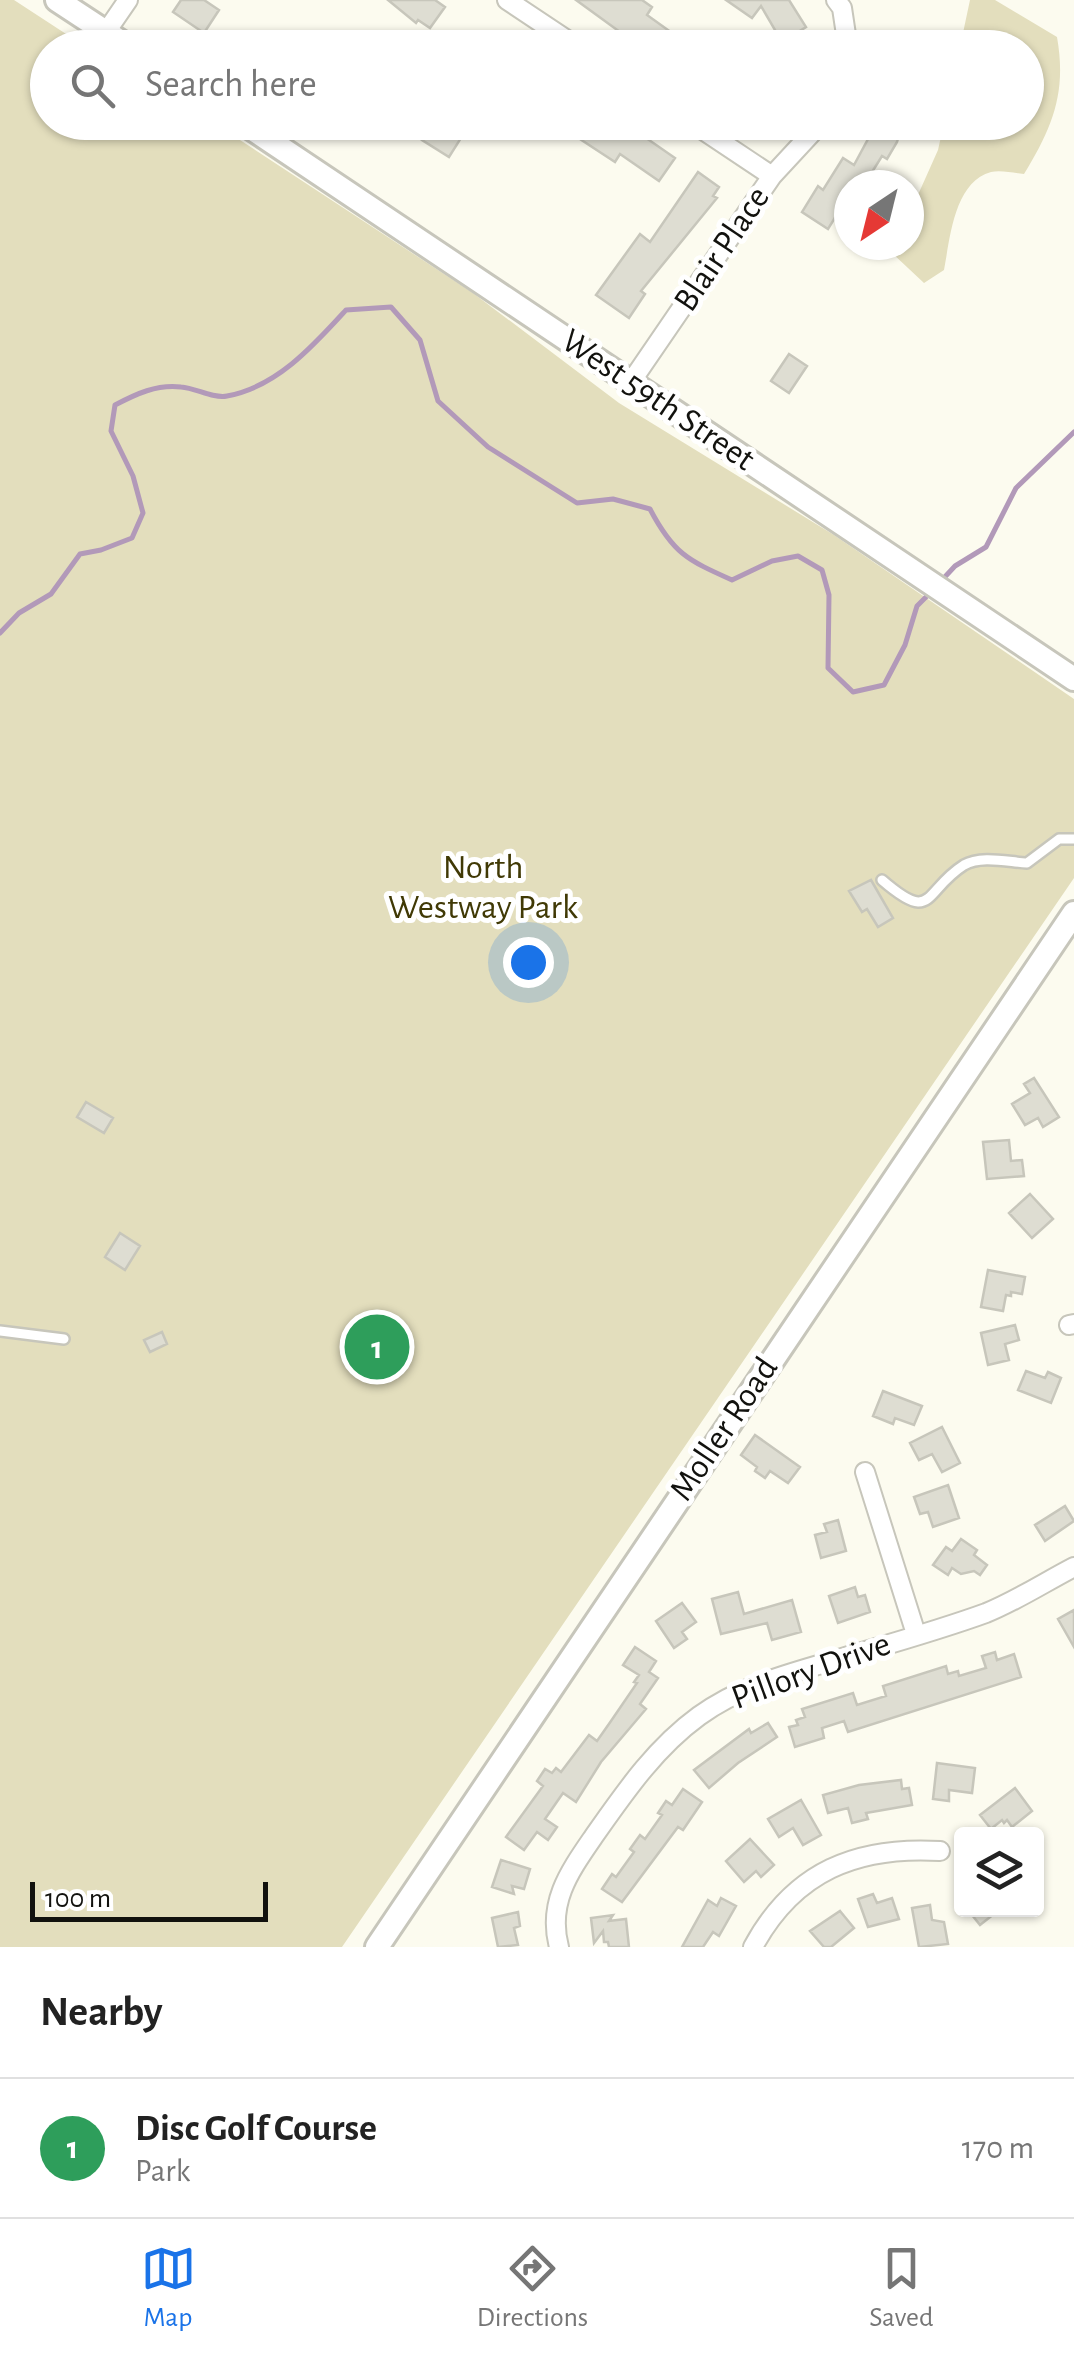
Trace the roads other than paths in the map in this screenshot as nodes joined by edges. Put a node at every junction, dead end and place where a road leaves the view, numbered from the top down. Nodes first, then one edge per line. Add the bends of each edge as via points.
1 (57, 0) edge
2 (128, 0) edge
3 (507, 0) edge
4 (839, 4) edge
5 (103, 30) edge
6 (107, 30) edge
7 (552, 30) edge
8 (844, 30) edge
9 (269, 140) edge
10 (718, 140) edge
11 (805, 140) edge
12 (772, 176) junction
13 (631, 382) junction
14 (1074, 678) edge
15 (1074, 839) edge
16 (882, 880) dead end
17 (1074, 913) edge
18 (0, 1330) edge
19 (64, 1339) dead end
20 (865, 1472) dead end
21 (1074, 1567) edge
22 (916, 1634) junction
23 (940, 1850) dead end
24 (376, 1947) edge
25 (559, 1947) edge
26 (753, 1947) edge

1 - 5 street
2 - 6 street
3 - 7 street
4 - 8 street
9 - 13 street, West 59th Street
10 - 12 street
11 - 12 street, Blair Place
12 - 13 street, Blair Place
13 - 14 street, West 59th Street
15 - 16 lane via 1059,839 1027,863 964,865 917,903
17 - 24 street, Moller Road
18 - 19 lane
20 - 22 street
21 - 22 street, Pillory Drive via 988,1612
22 - 25 street, Pillory Drive via 758,1683 676,1734 640,1771 567,1875 554,1917
23 - 26 street via 890,1850 833,1866 786,1901

